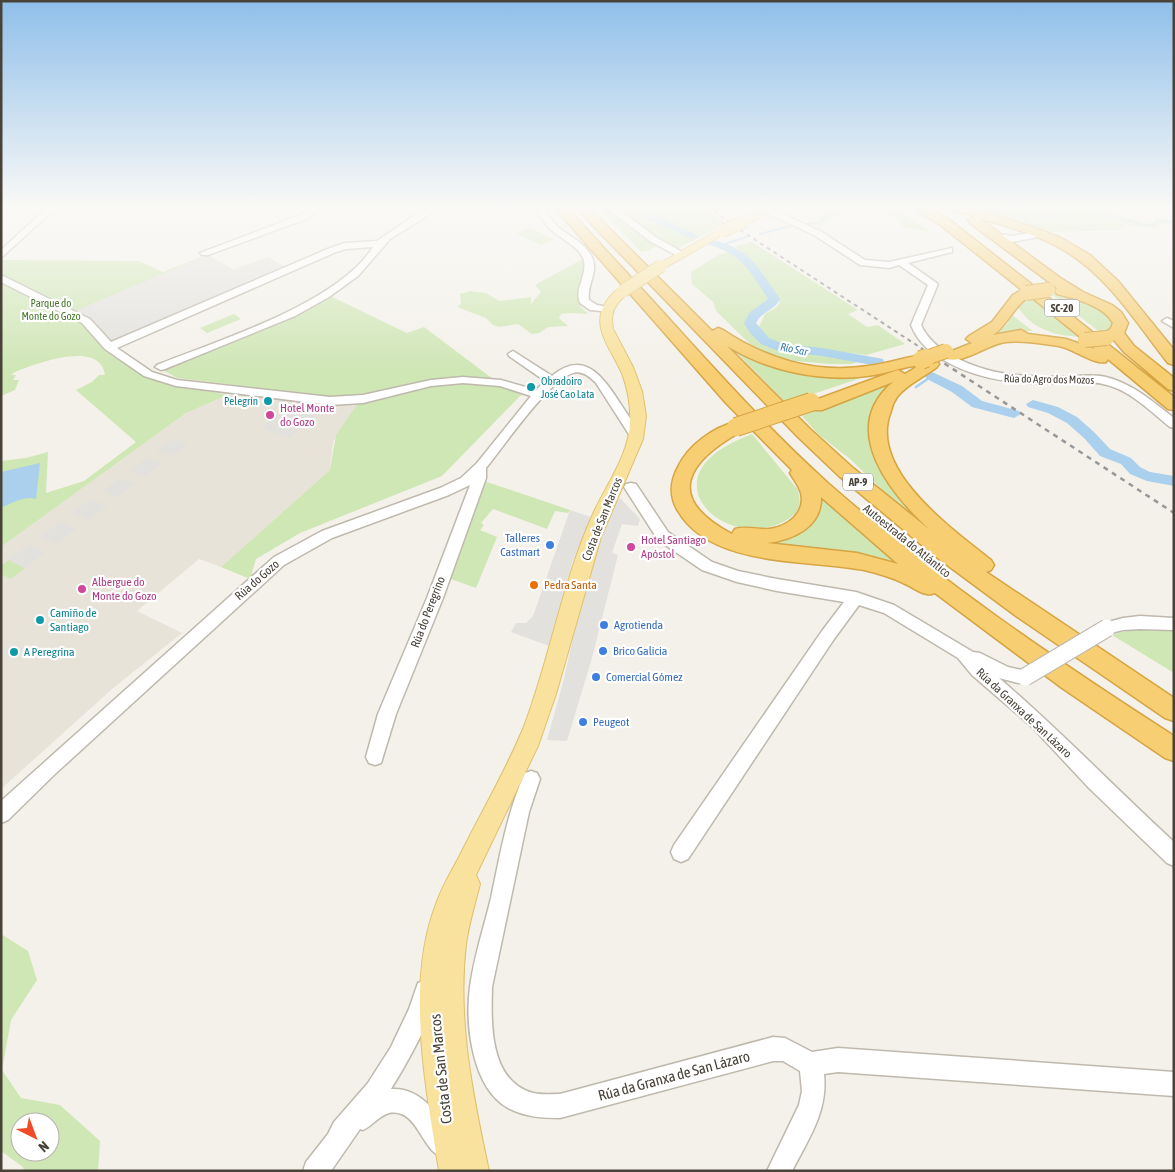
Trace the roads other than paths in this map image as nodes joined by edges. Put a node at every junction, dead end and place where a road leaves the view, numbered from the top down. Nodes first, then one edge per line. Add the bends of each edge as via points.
1 (307, 261) edge
2 (368, 261) edge
3 (588, 261) edge
4 (608, 261) edge
5 (619, 261) edge
6 (634, 261) edge
7 (645, 261) edge
8 (670, 261) edge
9 (860, 261) edge
10 (906, 261) edge
11 (986, 261) edge
12 (994, 261) edge
13 (1003, 261) edge
14 (1013, 261) edge
15 (1029, 261) edge
16 (1087, 261) edge
17 (900, 262) junction
18 (661, 266) joint
19 (980, 266) dead end
20 (1, 278) edge
21 (1072, 293) junction
22 (1021, 305) junction
23 (608, 310) junction
24 (1051, 335) junction
25 (1111, 335) junction
26 (1008, 337) junction
27 (1078, 340) junction
28 (109, 347) junction
29 (950, 353) junction
30 (513, 354) dead end
31 (1174, 360) edge
32 (926, 362) junction
33 (161, 368) dead end
34 (553, 382) junction
35 (1174, 386) edge
36 (1140, 393) junction
37 (538, 395) junction
38 (1174, 397) edge
39 (1174, 405) edge
40 (1174, 414) edge
41 (634, 419) junction
42 (1174, 424) edge
43 (739, 430) junction
44 (777, 446) junction
45 (480, 468) junction
46 (624, 490) junction
47 (856, 598) junction
48 (1174, 624) edge
49 (964, 653) junction
50 (1067, 678) junction
51 (1174, 700) edge
52 (1174, 711) edge
53 (1174, 734) edge
54 (1174, 750) edge
55 (523, 754) junction
56 (375, 757) dead end
57 (518, 786) junction
58 (1, 814) edge
59 (681, 852) dead end
60 (474, 854) junction
61 (1174, 856) edge
62 (438, 954) junction
63 (811, 1064) junction
64 (1174, 1084) edge
65 (337, 1143) junction
66 (318, 1169) edge
67 (445, 1171) edge
68 (455, 1171) edge
69 (473, 1171) edge
70 (779, 1171) edge

1 - 28 street
2 - 33 street via 325,295 291,314
3 - 23 street via 584,301 594,308
4 - 44 highway
5 - 53 highway, Autoestrada do Atlántico / AP-9 via 748,398 830,478 969,590
6 - 52 highway, Autoestrada do Atlántico / AP-9 via 804,434 846,472 1009,600
7 - 32 highway via 713,329 751,353 793,367 834,372
8 - 18 main road
9 - 17 street via 888,265
10 - 17 street
11 - 22 highway via 1016,286
12 - 39 highway, SC-20
13 - 38 highway, SC-20
14 - 21 highway via 1035,277
15 - 21 highway
16 - 31 highway via 1097,268
17 - 36 street, Rúa do Agro dos Mozos via 933,284 916,325 920,335 930,347 964,367 998,378 1022,381 1103,380
18 - 23 main road, bridge via 623,291
19 - 22 highway via 1008,286
20 - 28 street via 86,321
21 - 22 highway, bridge via 1048,290
21 - 25 highway via 1096,301 1112,311 1120,326
22 - 24 highway
22 - 29 highway via 987,333
23 - 41 main road via 608,336 626,365
24 - 26 highway
24 - 27 highway
25 - 27 highway, bridge
25 - 35 highway
26 - 29 highway
26 - 36 highway via 1051,340 1077,346 1101,359
27 - 36 highway via 1098,353
28 - 37 street via 162,380 224,390 342,401 431,383 463,380 500,384
29 - 32 highway
30 - 34 street
32 - 43 highway
32 - 51 highway via 891,393 881,408 877,435 881,453 901,488 955,541 1012,587
34 - 37 street, Rúa do Gozo
34 - 41 street, Rúa do Gozo via 564,371 572,369 592,373 603,384 616,408
36 - 40 highway
36 - 42 street
37 - 45 street, Rúa do Gozo
41 - 46 main road, Costa de San Marcos
43 - 44 highway via 702,456 690,477 689,493 697,510 725,530 769,536 792,528 809,513 812,506 810,489 800,473 778,452
43 - 50 highway via 714,439 696,453 682,476 682,501 700,525 743,545 857,561 897,572 925,584 1056,675
44 - 50 highway via 911,562
45 - 56 street, Rúa do Peregrino via 480,478 387,714
45 - 58 street, Rúa do Gozo via 456,486 321,537 278,560
46 - 47 street, Rúa da Granxa de San Lázaro via 663,536 706,566 778,585
46 - 55 main road, Costa de San Marcos via 587,552 550,682
47 - 49 street, Rúa da Granxa de San Lázaro via 889,609
47 - 59 street
48 - 49 street, bridge via 1131,623 1107,628 1025,677 1004,674
49 - 61 street, Rúa da Granxa de San Lázaro
50 - 54 highway
55 - 57 main road, Costa de San Marcos
55 - 57 street via 530,767
57 - 60 main road, Costa de San Marcos
57 - 63 street, Rúa da Granxa de San Lázaro via 520,812 481,987 478,1015 483,1050 497,1082 512,1098 534,1106 560,1106 772,1049 785,1050
60 - 62 main road, Costa de San Marcos via 445,913
60 - 69 main road, Costa de San Marcos via 455,929 450,976 456,1081
62 - 65 street via 419,1013 406,1041 376,1092 343,1131
62 - 68 main road, Costa de San Marcos via 435,1033
63 - 64 street via 838,1060
63 - 70 street via 814,1091 811,1108
65 - 66 street
65 - 67 street via 374,1107 384,1102 404,1102 417,1109 430,1123 441,1147

